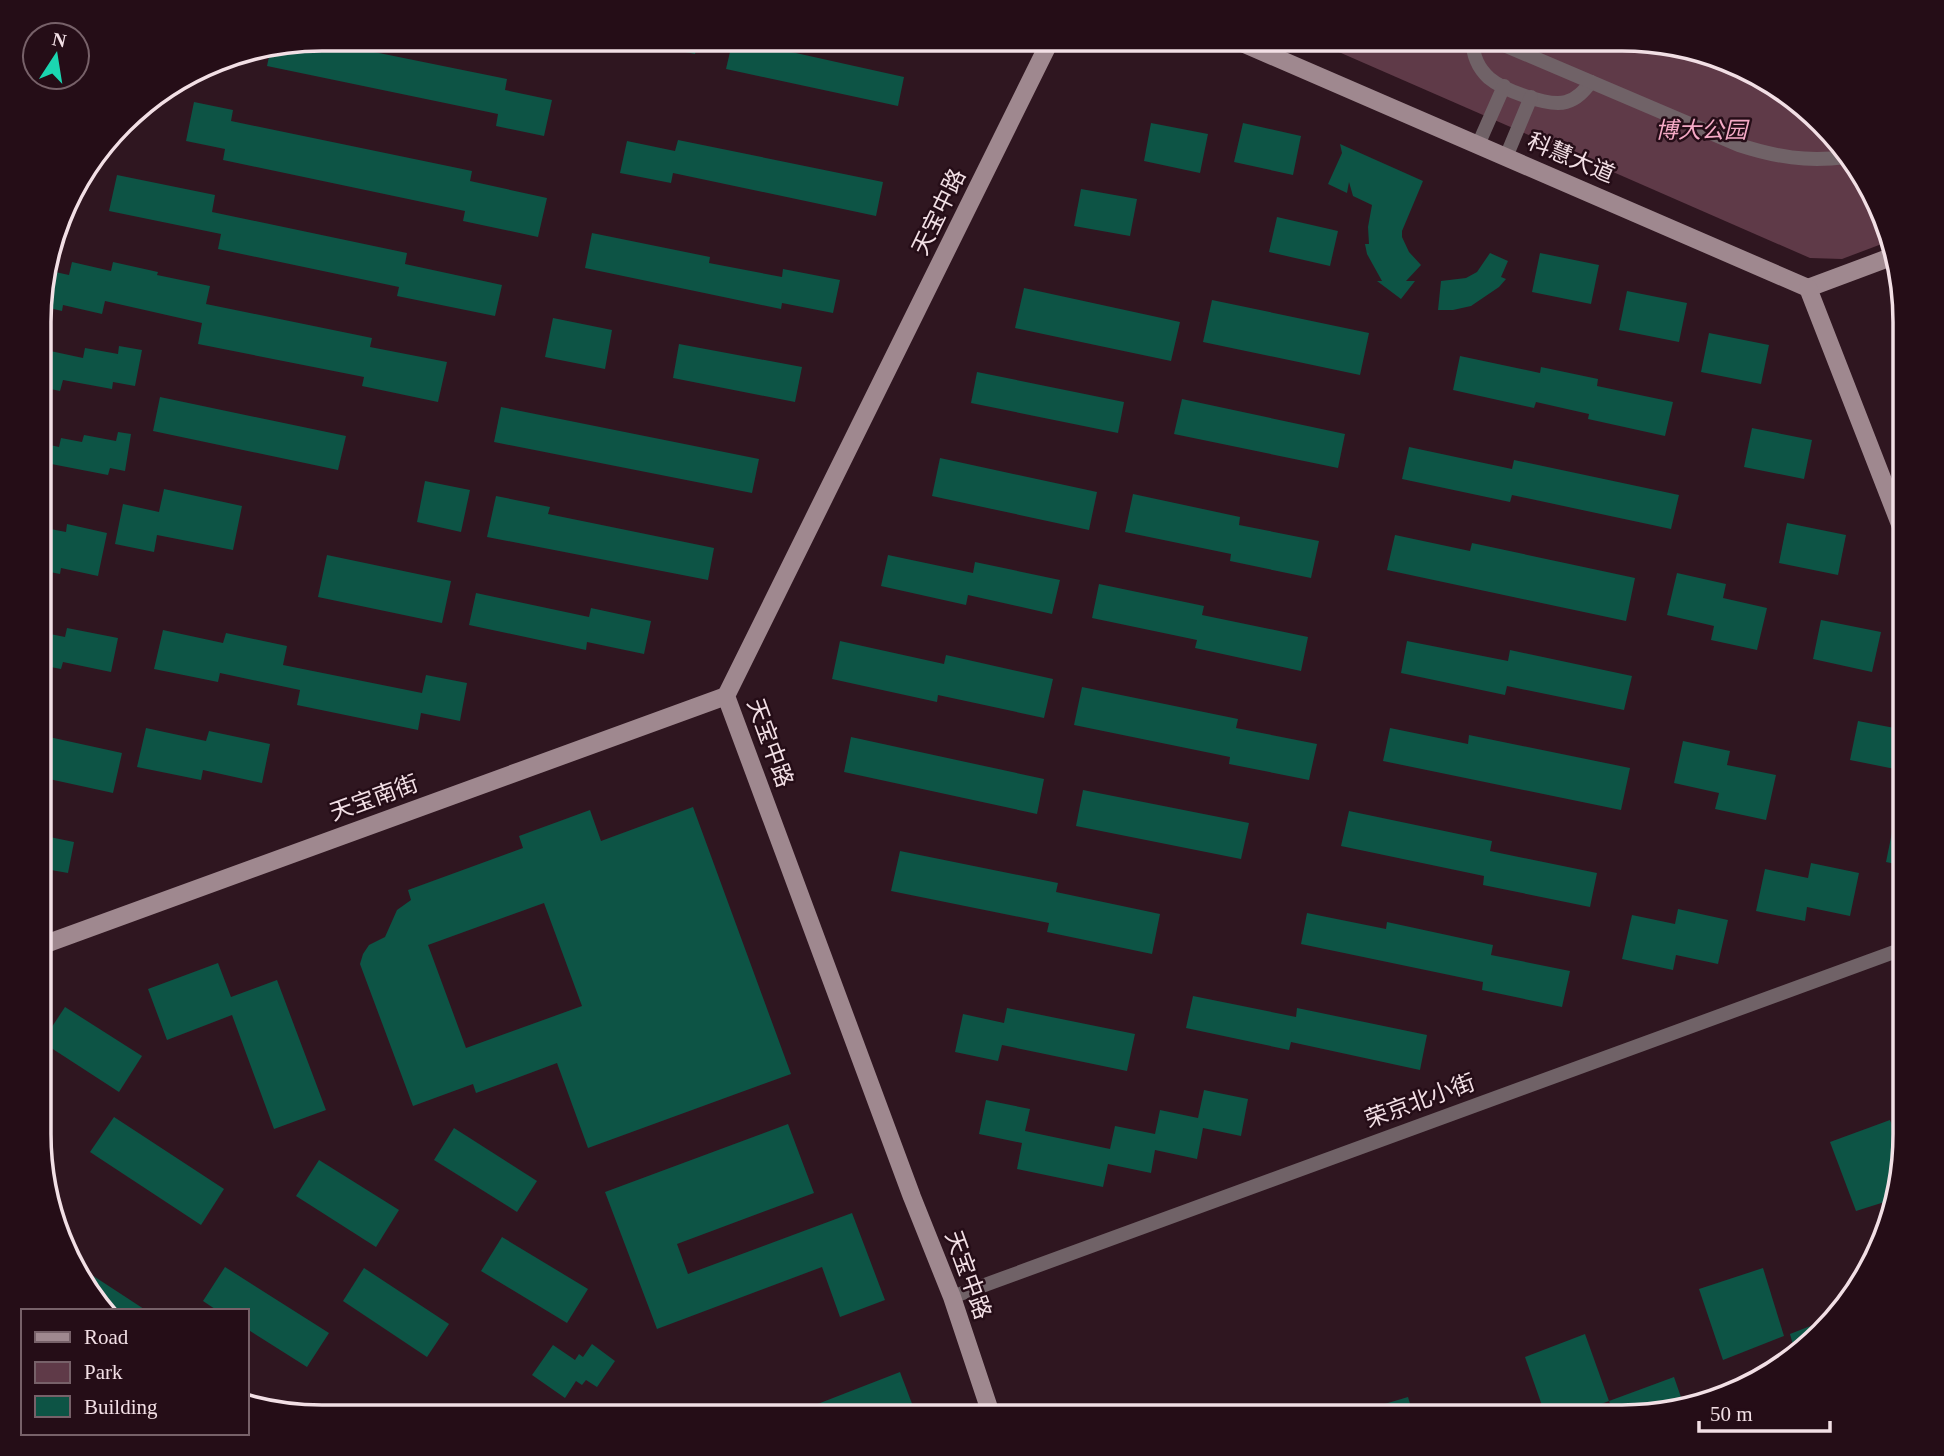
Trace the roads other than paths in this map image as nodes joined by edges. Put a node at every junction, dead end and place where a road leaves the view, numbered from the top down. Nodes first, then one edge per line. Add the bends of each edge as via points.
1 (1046, 51) edge
2 (1261, 51) edge
3 (1474, 51) edge
4 (1518, 51) edge
5 (1591, 82) junction
6 (1504, 86) junction
7 (1531, 97) junction
8 (1478, 145) junction
9 (1506, 157) junction
10 (1838, 158) edge
11 (1886, 259) edge
12 (1808, 288) junction
13 (1893, 506) edge
14 (726, 696) junction
15 (51, 942) edge
16 (1893, 952) edge
17 (952, 1297) junction
18 (988, 1405) edge

1 - 14 street, 天宝中路
2 - 8 street, 科慧大道
3 - 6 street via 1481,69
4 - 5 street
5 - 7 street via 1566,102
5 - 10 street via 1759,152 1815,160
6 - 7 street
6 - 8 street
7 - 9 street
8 - 9 street, 科慧大道
9 - 12 street, 科慧大道
11 - 12 street
12 - 13 street
14 - 15 street, 天宝南街
14 - 17 street, 天宝中路
16 - 17 street, 荣京北小街
17 - 18 street, 天宝中路

